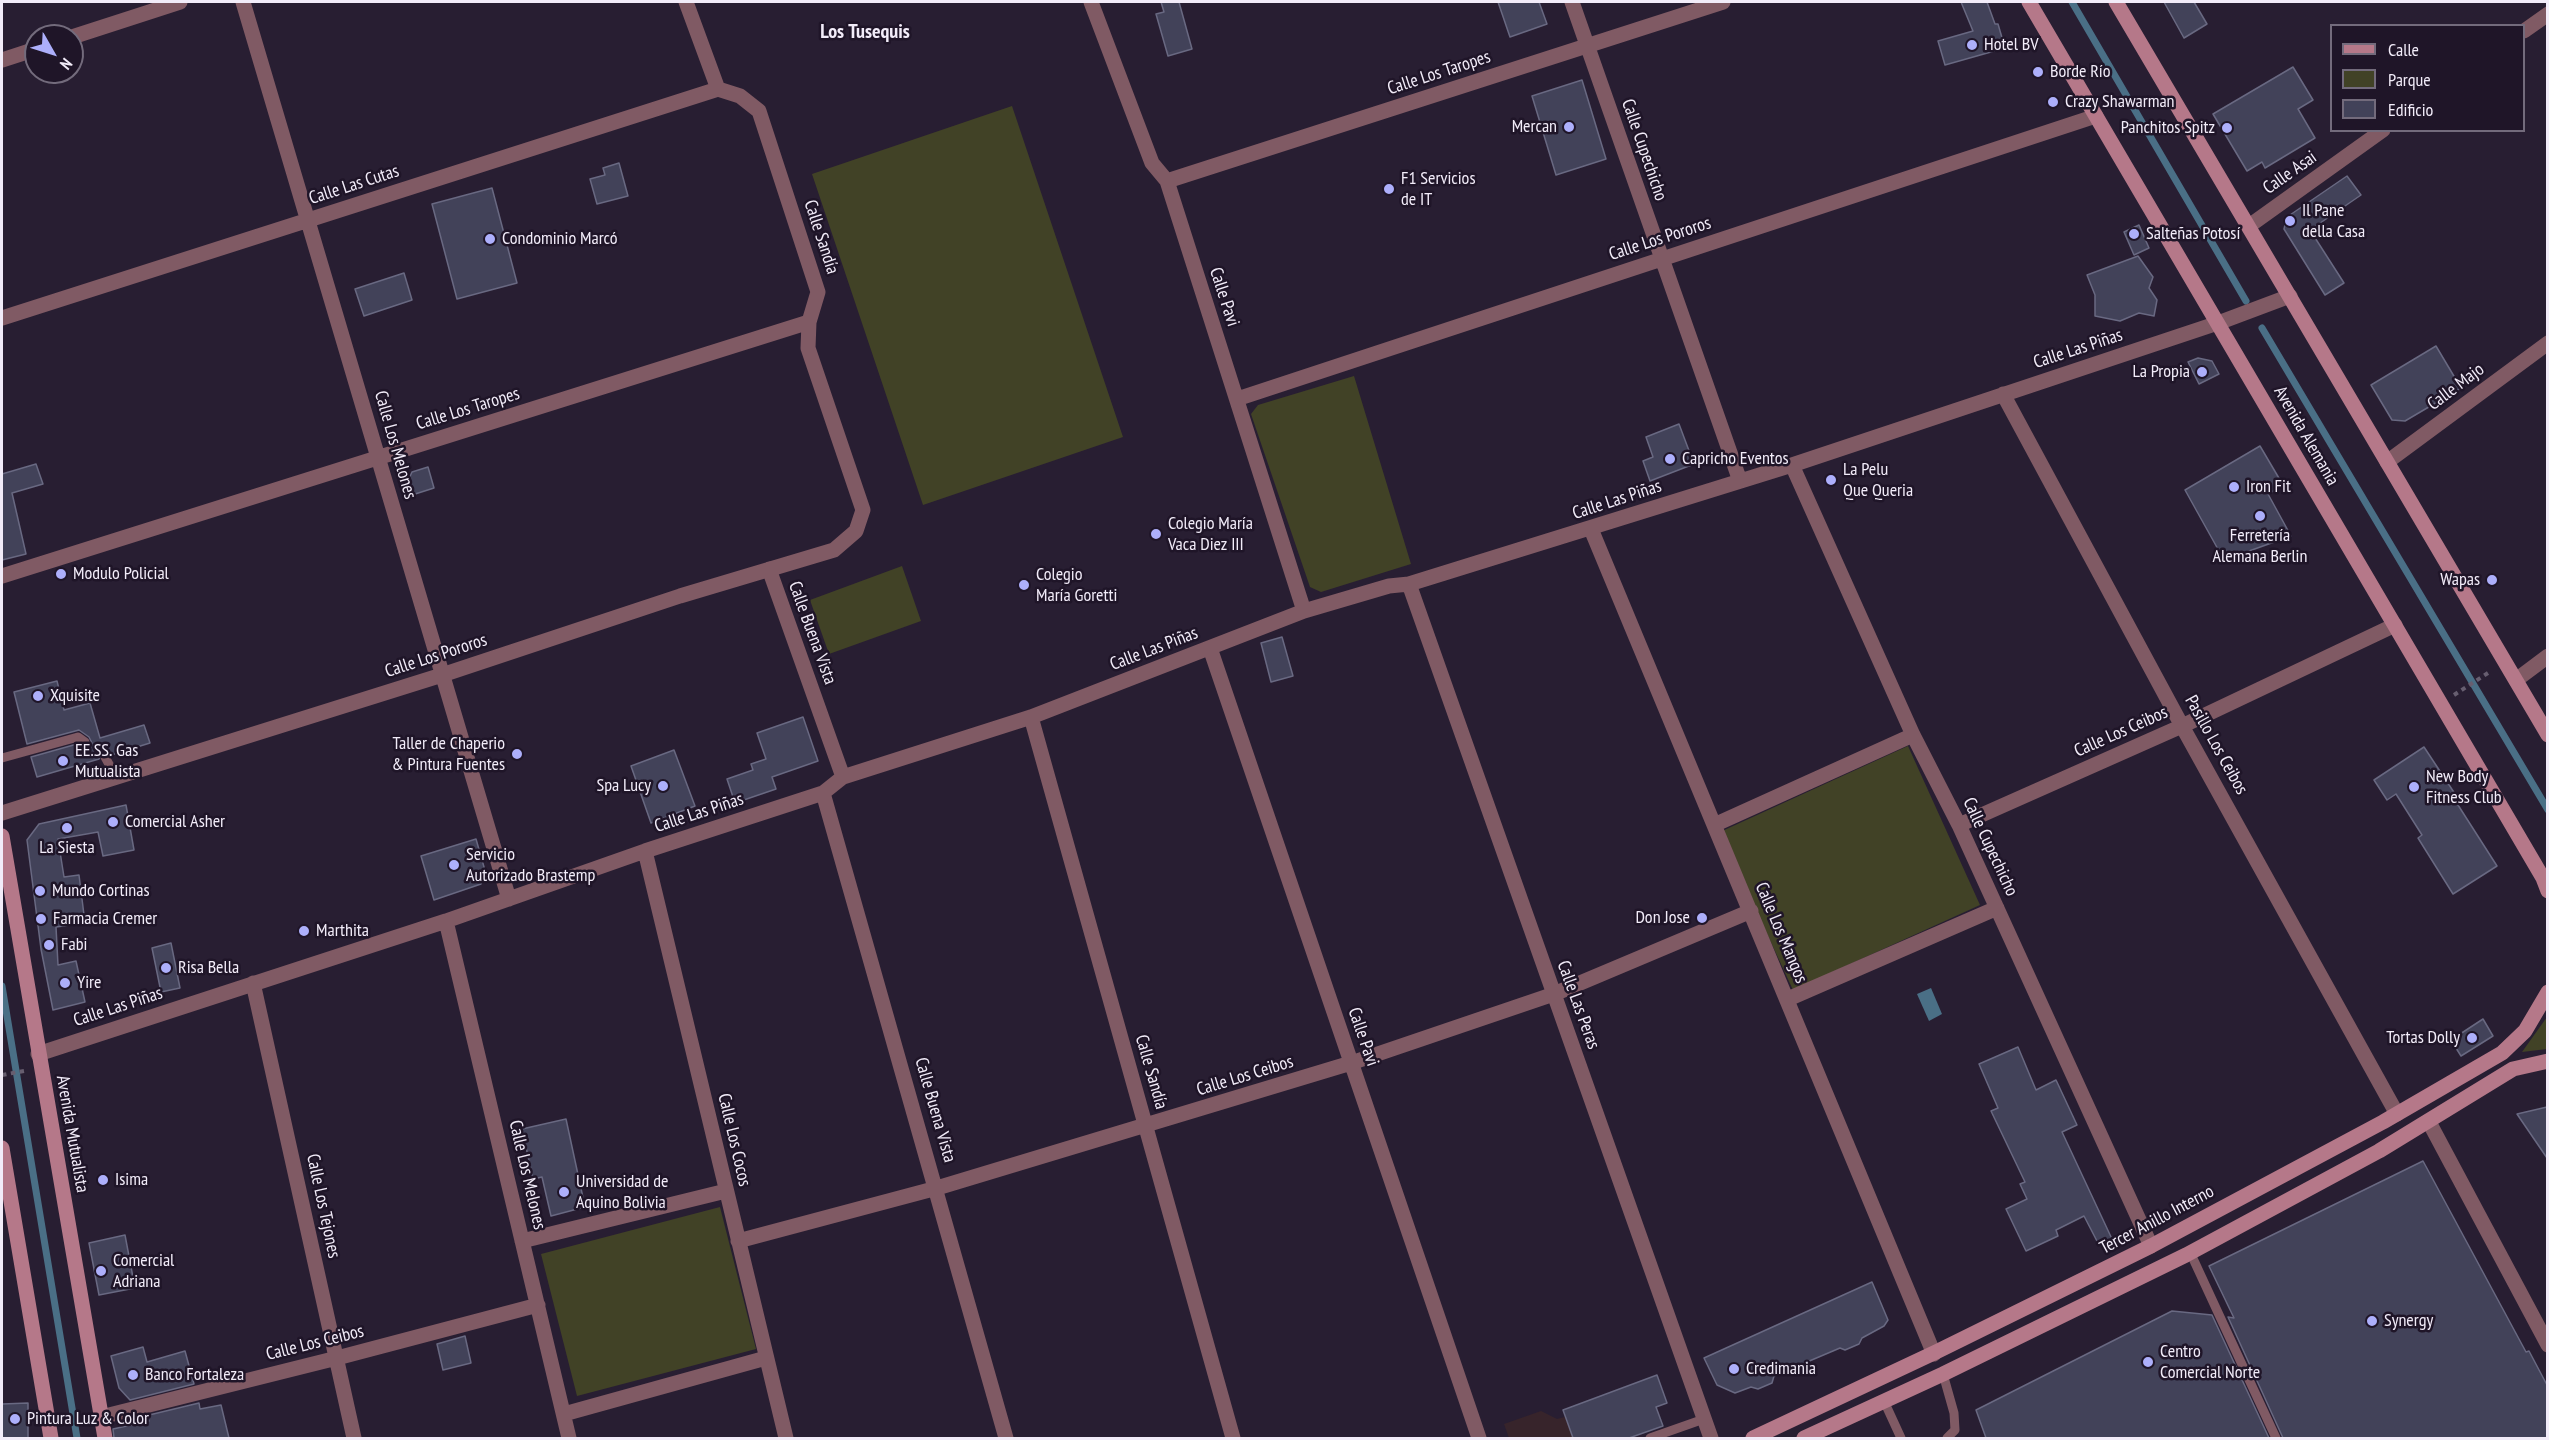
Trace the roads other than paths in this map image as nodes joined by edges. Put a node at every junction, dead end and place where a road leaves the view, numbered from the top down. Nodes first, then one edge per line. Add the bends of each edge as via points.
1 (180, 2) edge
2 (243, 2) edge
3 (686, 2) edge
4 (1091, 2) edge
5 (1572, 2) edge
6 (1723, 2) edge
7 (2029, 2) edge
8 (2116, 2) edge
9 (2547, 14) edge
10 (2525, 30) edge
11 (84, 33) edge
12 (1587, 45) junction
13 (24, 53) edge
14 (2, 60) edge
15 (718, 89) junction
16 (2096, 116) junction
17 (2380, 132) edge
18 (1167, 181) junction
19 (308, 220) junction
20 (2248, 226) junction
21 (1662, 259) junction
22 (2290, 296) junction
23 (2, 318) edge
24 (809, 322) junction
25 (2218, 323) junction
26 (2547, 343) edge
27 (2003, 394) junction
28 (1237, 399) junction
29 (378, 458) junction
30 (2388, 462) junction
31 (1792, 465) junction
32 (1740, 481) junction
33 (863, 510) joint
34 (1591, 529) junction
35 (768, 569) junction
36 (2, 576) edge
37 (1409, 584) junction
38 (1304, 611) junction
39 (2395, 625) junction
40 (1210, 648) junction
41 (2547, 656) edge
42 (442, 675) junction
43 (2516, 680) junction
44 (1031, 717) junction
45 (2182, 726) junction
46 (1913, 735) junction
47 (2547, 735) edge
48 (85, 742) dead end
49 (105, 757) dead end
50 (2, 758) edge
51 (116, 777) junction
52 (843, 777) junction
53 (823, 793) junction
54 (2, 813) edge
55 (1714, 825) junction
56 (1959, 825) junction
57 (2, 836) edge
58 (645, 851) junction
59 (2547, 891) edge
60 (508, 899) junction
61 (1997, 908) junction
62 (1750, 911) junction
63 (447, 921) junction
64 (253, 983) junction
65 (2547, 992) edge
66 (1554, 994) junction
67 (1788, 999) junction
68 (38, 1054) junction
69 (2547, 1061) edge
70 (1351, 1063) junction
71 (2397, 1114) junction
72 (2429, 1122) junction
73 (1146, 1127) junction
74 (2, 1148) edge
75 (937, 1188) junction
76 (726, 1191) junction
77 (522, 1241) junction
78 (738, 1241) junction
79 (2151, 1246) junction
80 (2190, 1252) junction
81 (538, 1305) junction
82 (2547, 1345) edge
83 (1934, 1354) junction
84 (337, 1358) junction
85 (766, 1358) junction
86 (1943, 1374) junction
87 (1884, 1401) junction
88 (564, 1414) junction
89 (102, 1417) junction
90 (1704, 1419) junction
91 (51, 1438) edge
92 (105, 1438) edge
93 (354, 1438) edge
94 (569, 1438) edge
95 (786, 1438) edge
96 (1006, 1438) edge
97 (1233, 1438) edge
98 (1479, 1438) edge
99 (1650, 1438) edge
100 (1711, 1438) edge
101 (1753, 1438) edge
102 (1804, 1438) edge
103 (1901, 1438) edge
104 (1947, 1438) edge
105 (2276, 1438) edge

1 - 11 street
2 - 19 street, Calle Los Melones
3 - 15 street
4 - 18 street, Calle Pavi via 1152,163
5 - 12 street, Calle Cupechicho
6 - 12 street, Calle Los Taropes
7 - 16 main road, Avenida Alemania
8 - 20 main road
9 - 10 street
12 - 18 street, Calle Los Taropes
12 - 21 street, Calle Cupechicho
13 - 14 street
15 - 19 street, Calle Las Cutas
15 - 24 street, Calle Sandía via 740,96 759,111 818,292
16 - 21 street, Calle Los Pororos
16 - 25 main road, Avenida Alemania
17 - 20 street, Calle Asai
18 - 28 street, Calle Pavi
19 - 23 street, Calle Las Cutas
19 - 29 street, Calle Los Melones
20 - 22 main road
21 - 28 street, Calle Los Pororos
21 - 32 street, Calle Cupechicho
22 - 25 street, Calle Las Piñas
22 - 30 main road
24 - 29 street, Calle Los Taropes
24 - 33 street, Calle Sandía via 808,348
25 - 27 street, Calle Las Piñas
25 - 39 main road, Avenida Alemania
26 - 30 street, Calle Majo
27 - 31 street, Calle Las Piñas
27 - 45 street, Pasillo Los Ceibos
28 - 38 street, Calle Pavi
29 - 36 street, Calle Los Taropes
29 - 42 street, Calle Los Melones
30 - 43 main road
31 - 32 street, Calle Las Piñas
31 - 46 street, Calle Cupechicho
32 - 34 street, Calle Las Piñas
33 - 35 street, Calle Los Pororos via 856,531 834,550
34 - 37 street, Calle Las Piñas
34 - 55 street, Calle Los Mangos
35 - 42 street, Calle Los Pororos
35 - 52 street, Calle Buena Vista
37 - 38 street, Calle Las Piñas via 1389,586
37 - 66 street, Calle Las Peras
38 - 40 street, Calle Las Piñas
39 - 45 street, Calle Los Ceibos
39 - 59 main road, Avenida Alemania
40 - 44 street, Calle Las Piñas
40 - 70 street, Calle Pavi
41 - 43 street
42 - 51 street, Calle Los Pororos
42 - 60 street, Calle Los Melones
43 - 47 main road
44 - 52 street, Calle Las Piñas
44 - 73 street, Calle Sandía
45 - 56 street, Calle Los Ceibos
45 - 71 street, Pasillo Los Ceibos
46 - 55 street
46 - 56 street, Calle Cupechicho
48 - 50 lane via 78,737
49 - 51 lane
51 - 54 street, Calle Los Pororos
52 - 53 street, Calle Las Piñas
53 - 58 street, Calle Las Piñas
53 - 75 street, Calle Buena Vista
55 - 62 street, Calle Los Mangos
56 - 61 street, Calle Cupechicho
57 - 68 main road, Avenida Mutualista
58 - 60 street, Calle Las Piñas
58 - 76 street, Calle Los Cocos
60 - 63 street, Calle Las Piñas
61 - 67 street
61 - 79 street, Calle Cupechicho
62 - 66 street, Calle Los Ceibos
62 - 67 street, Calle Los Mangos
63 - 64 street, Calle Las Piñas
63 - 77 street, Calle Los Melones
64 - 68 street, Calle Las Piñas
64 - 84 street, Calle Los Tejones
65 - 71 main road, Tercer Anillo Interno via 2525,1031 2502,1053
66 - 70 street, Calle Los Ceibos
66 - 90 street, Calle Las Peras
67 - 83 street, Calle Los Mangos
68 - 89 main road, Avenida Mutualista
69 - 72 main road via 2514,1069
70 - 73 street, Calle Los Ceibos
70 - 98 street, Calle Pavi
71 - 79 main road, Tercer Anillo Interno
72 - 80 main road
72 - 82 street
73 - 75 street, Calle Los Ceibos
73 - 97 street, Calle Sandía
74 - 91 main road
75 - 78 street, Calle Los Ceibos
75 - 96 street, Calle Buena Vista
76 - 77 street
76 - 78 street, Calle Los Cocos
77 - 81 street, Calle Los Melones
78 - 85 street, Calle Los Cocos
79 - 83 main road, Tercer Anillo Interno
80 - 86 main road
80 - 105 lane
81 - 84 street, Calle Los Ceibos
81 - 88 street, Calle Los Melones
83 - 101 main road, Tercer Anillo Interno
84 - 89 street, Calle Los Ceibos
84 - 93 street, Calle Los Tejones
85 - 88 street
85 - 95 street, Calle Los Cocos
86 - 87 main road
86 - 104 lane via 1955,1421 1955,1430
87 - 102 main road
87 - 103 lane
88 - 94 street, Calle Los Melones
89 - 92 main road, Avenida Mutualista
90 - 99 lane
90 - 100 street, Calle Las Peras

